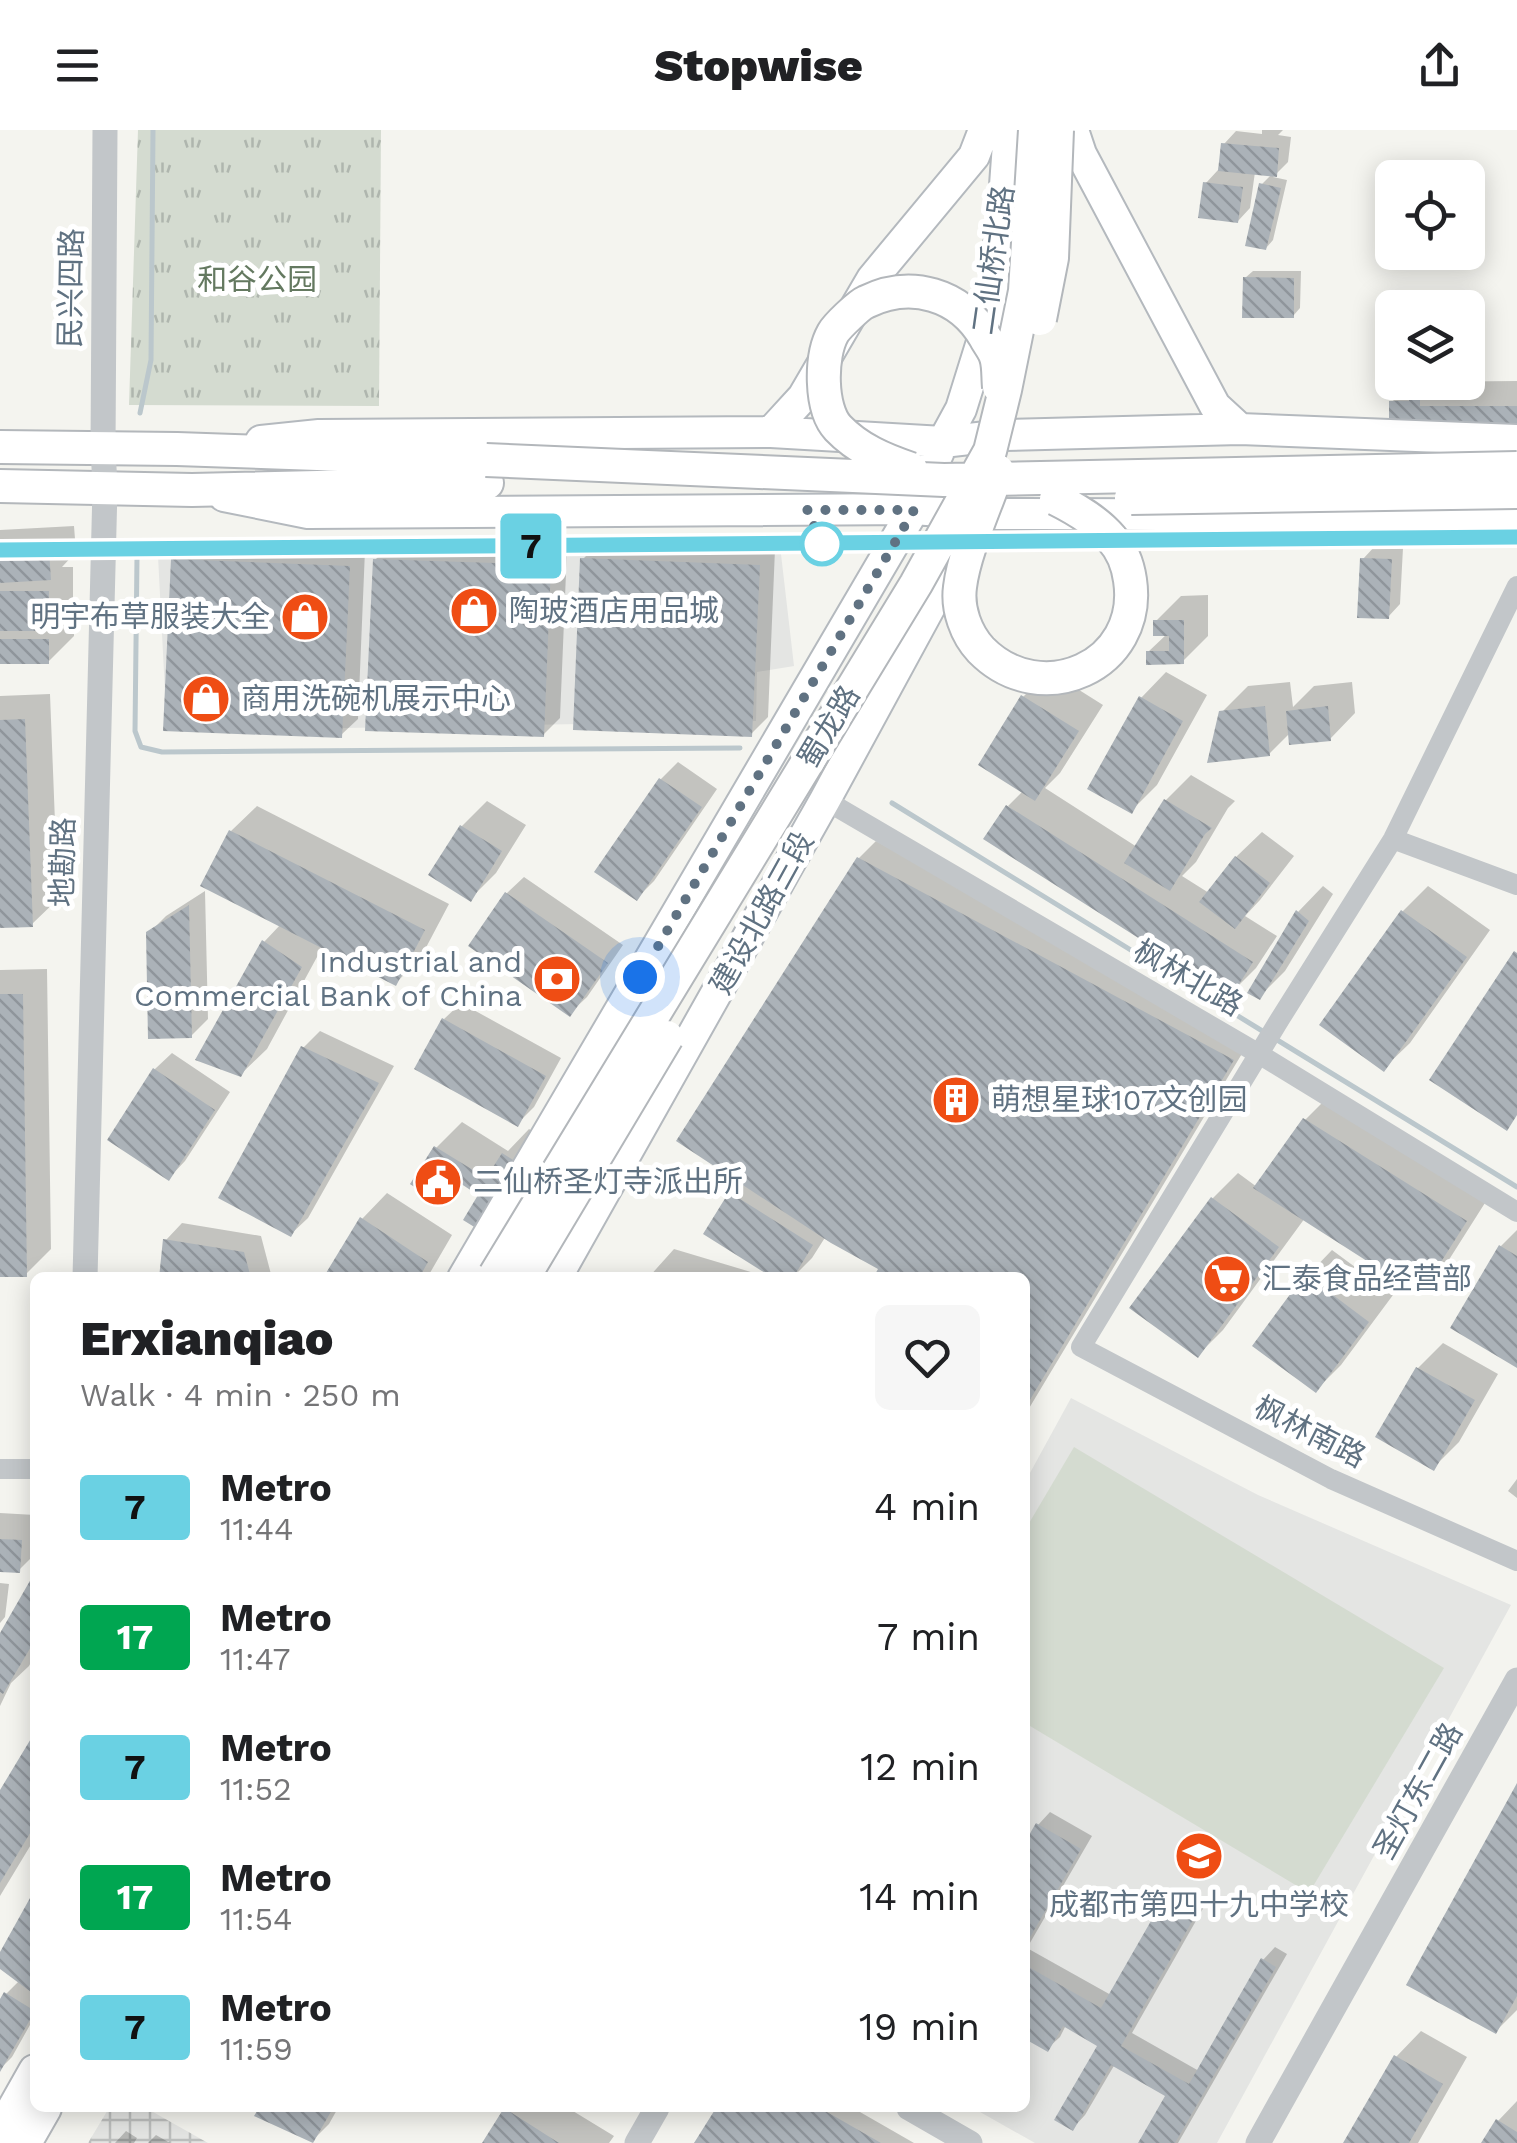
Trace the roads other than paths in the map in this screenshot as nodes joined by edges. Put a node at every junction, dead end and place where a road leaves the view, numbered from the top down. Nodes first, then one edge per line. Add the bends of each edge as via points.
1 (105, 130) edge
2 (984, 130) edge
3 (1009, 130) edge
4 (1035, 130) edge
5 (1049, 130) edge
6 (1057, 130) edge
7 (1072, 130) edge
8 (1240, 429) junction
9 (771, 432) junction
10 (1004, 435) junction
11 (1517, 440) edge
12 (943, 442) junction
13 (0, 446) edge
14 (102, 448) junction
15 (177, 449) junction
16 (1517, 468) edge
17 (486, 472) junction
18 (0, 486) edge
19 (105, 488) junction
20 (973, 488) junction
21 (192, 490) junction
22 (1517, 492) edge
23 (1056, 500) junction
24 (914, 510) junction
25 (1517, 515) edge
26 (1517, 586) edge
27 (825, 800) junction
28 (1394, 839) junction
29 (1517, 885) edge
30 (1262, 1049) junction
31 (1517, 1212) edge
32 (85, 1272) edge
33 (497, 1272) edge
34 (497, 1272) edge
35 (559, 1272) edge
36 (0, 1469) edge
37 (30, 1469) edge
38 (1517, 1561) edge
39 (1517, 1680) edge
40 (30, 2081) edge
41 (43, 2112) edge
42 (655, 2112) edge
43 (916, 2112) edge
44 (0, 2134) edge
45 (25, 2143) edge
46 (637, 2143) edge
47 (970, 2143) edge
48 (1258, 2143) edge

1 - 14 street, 民兴四路
2 - 9 main road via 974,156 872,280 803,396
3 - 12 main road, 二仙桥北路 via 990,316 961,409
4 - 20 main road, 蜀龙路, bridge via 1025,290 990,451
5 - 10 main road, 二仙桥北路
6 - 20 main road, 蜀龙路, bridge via 1052,258 1018,426
7 - 8 main road via 1216,406
8 - 10 main road
8 - 11 main road
9 - 12 main road
9 - 15 main road via 319,435
10 - 12 main road
10 - 20 main road, 建设北路三段
12 - 24 main road
13 - 14 main road
14 - 15 main road
14 - 19 street, 地勘路
15 - 17 main road
16 - 20 main road, bridge
17 - 20 main road, bridge
17 - 21 main road
17 - 23 main road, bridge
18 - 19 main road
19 - 21 main road
19 - 32 street, 地勘路
20 - 20 main road, bridge via 865,451 835,425 822,374 833,334 863,302 914,291 943,298 976,322 996,356 999,387
20 - 23 main road, bridge via 959,590 963,620 994,663 1044,680 1096,663 1115,644 1132,594 1114,540
20 - 24 main road
20 - 25 main road
20 - 27 main road, 建设北路三段
20 - 33 main road, 蜀龙路, bridge
21 - 24 main road via 308,513
22 - 23 main road, bridge
24 - 34 main road
26 - 28 street
27 - 30 street, 枫林北路
27 - 35 main road, 建设北路三段
28 - 29 street
28 - 30 street
30 - 31 street, 枫林北路
30 - 38 street, 枫林南路 via 1081,1347 1330,1479
36 - 37 street
39 - 48 street, 圣灯东二路
40 - 44 main road
41 - 45 main road
42 - 46 street
43 - 47 street

